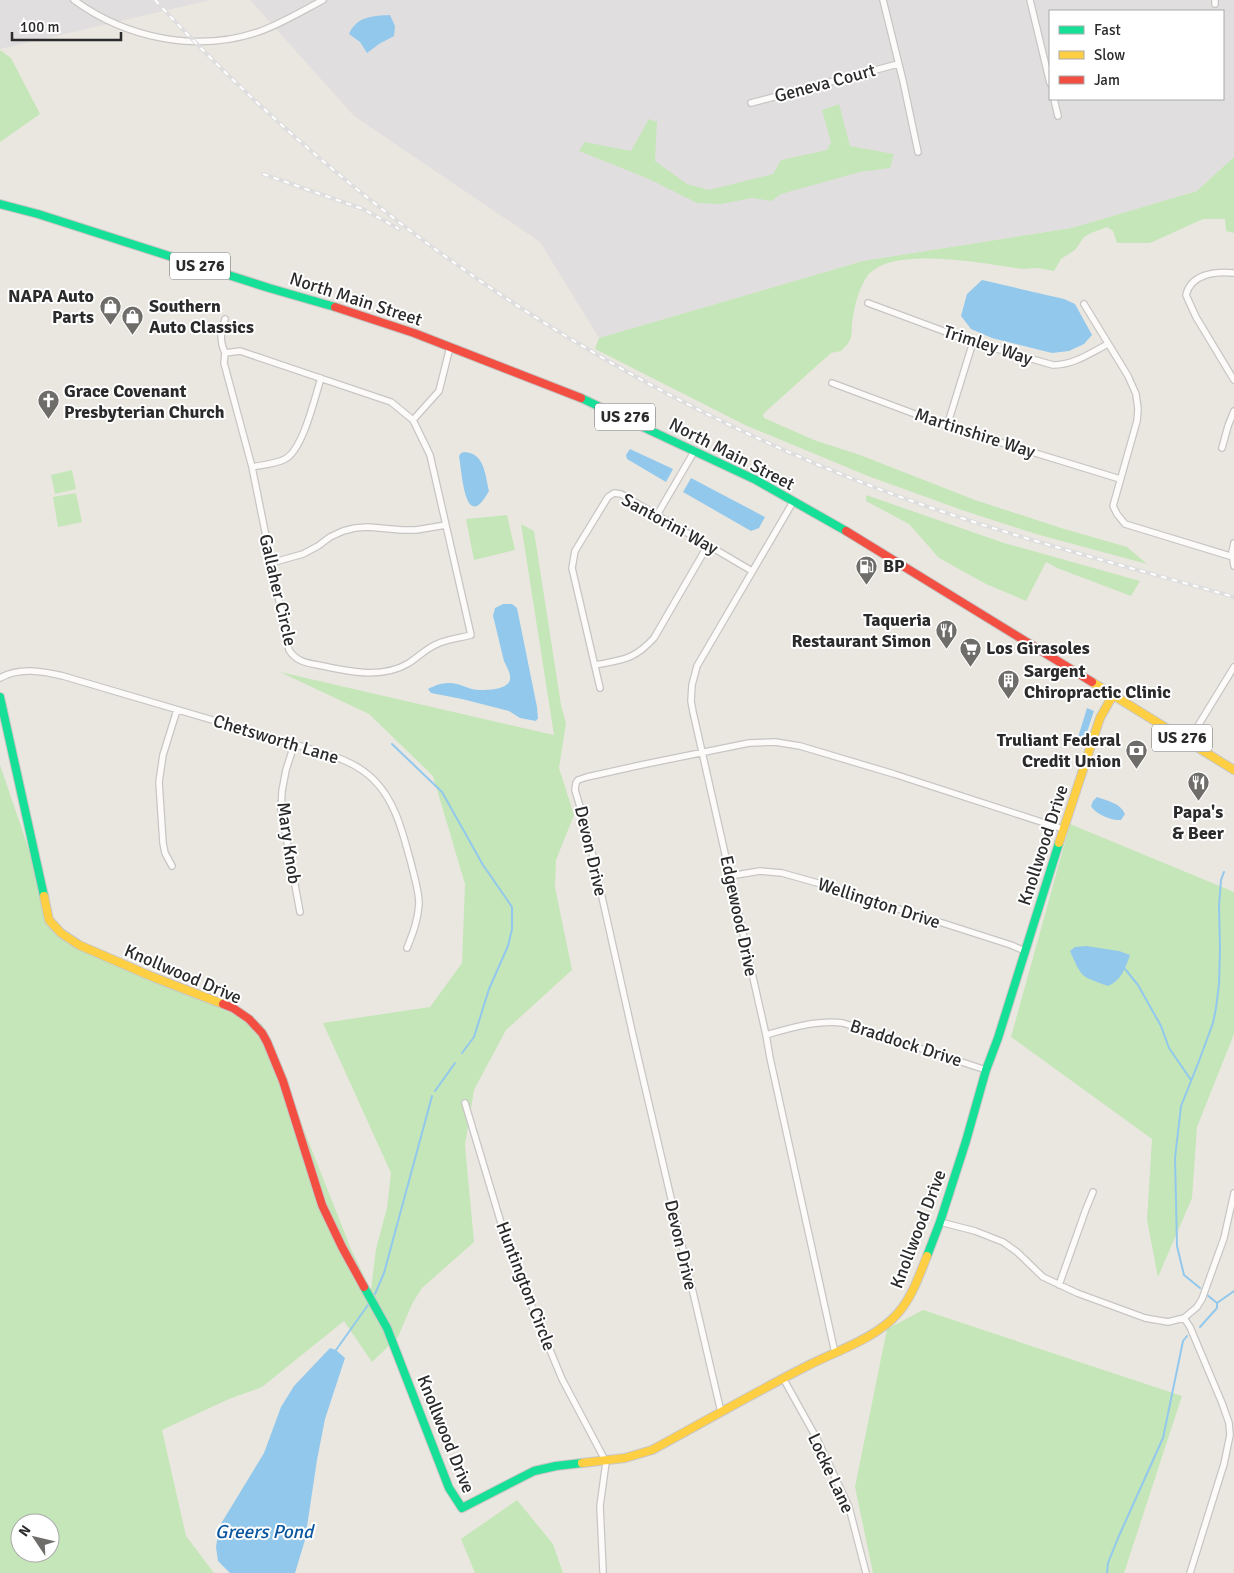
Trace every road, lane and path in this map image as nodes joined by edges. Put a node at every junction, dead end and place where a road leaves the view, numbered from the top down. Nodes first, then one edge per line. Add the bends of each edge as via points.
1 (74, 0) edge
2 (323, 0) edge
3 (883, 0) edge
4 (1030, 0) edge
5 (898, 64) junction
6 (1049, 79) edge
7 (1054, 100) edge
8 (752, 102) dead end
9 (1058, 116) dead end
10 (918, 152) dead end
11 (0, 204) edge
12 (1234, 273) edge
13 (868, 303) dead end
14 (1084, 304) dead end
15 (225, 319) dead end
16 (973, 342) junction
17 (1108, 344) junction
18 (450, 347) junction
19 (225, 353) junction
20 (321, 378) junction
21 (1234, 380) edge
22 (832, 383) dead end
23 (1234, 411) edge
24 (413, 420) junction
25 (947, 426) junction
26 (1222, 448) dead end
27 (695, 450) junction
28 (252, 467) junction
29 (1120, 479) junction
30 (793, 502) junction
31 (658, 515) junction
32 (446, 524) junction
33 (1234, 543) edge
34 (708, 545) junction
35 (1233, 556) edge
36 (271, 563) junction
37 (1234, 566) edge
38 (752, 571) junction
39 (595, 665) junction
40 (1234, 667) edge
41 (0, 678) edge
42 (600, 688) dead end
43 (1113, 695) junction
44 (0, 697) edge
45 (177, 710) junction
46 (1188, 742) junction
47 (294, 744) junction
48 (702, 753) junction
49 (1234, 770) edge
50 (1063, 829) junction
51 (172, 866) dead end
52 (730, 876) junction
53 (300, 912) dead end
54 (407, 948) dead end
55 (1025, 951) junction
56 (766, 1035) junction
57 (986, 1070) junction
58 (465, 1103) dead end
59 (1093, 1192) dead end
60 (1234, 1193) edge
61 (940, 1222) junction
62 (1059, 1285) junction
63 (1184, 1318) junction
64 (835, 1353) junction
65 (783, 1378) junction
66 (720, 1412) junction
67 (606, 1462) junction
68 (603, 1572) dead end
69 (866, 1573) edge
70 (1190, 1573) edge

1 - 2 street via 138,32 195,42 257,32
3 - 5 street
4 - 6 street
5 - 8 street, Geneva Court
5 - 10 street
7 - 9 street
11 - 18 street, North Main Street / US 276 via 340,308
12 - 21 street via 1214,273 1193,281 1186,295
13 - 16 street, Trimley Way
14 - 17 street
15 - 19 street via 220,334
16 - 17 street, Trimley Way via 1053,365 1080,359
16 - 25 street
17 - 29 street via 1128,376 1138,409
18 - 24 street via 439,391
18 - 27 street, North Main Street / US 276 via 563,390
19 - 20 street, Gallaher Circle via 240,352
19 - 28 street, Gallaher Circle via 224,363
20 - 24 street, Gallaher Circle via 391,402
20 - 28 street via 292,454 277,462
22 - 25 street, Martinshire Way
23 - 26 street
24 - 32 street, Gallaher Circle via 430,455
25 - 29 street, Martinshire Way
27 - 30 street, North Main Street / US 276
27 - 31 street
28 - 36 street, Gallaher Circle
29 - 35 street via 1113,506 1125,524
30 - 38 street, Edgewood Drive
30 - 43 street, North Main Street / US 276 via 890,557
31 - 34 street, Santorini Way
31 - 39 street, Santorini Way via 614,493 608,497 575,551 572,568
32 - 36 street via 416,530 355,528 343,531 303,554
32 - 36 street, Gallaher Circle via 471,635 436,644 408,664 392,670 360,673 293,657
33 - 35 street
34 - 38 street, Santorini Way
34 - 39 street via 646,647 624,659
35 - 37 street
38 - 48 street, Edgewood Drive via 694,676 691,701
39 - 42 street, Santorini Way
40 - 46 street
41 - 45 street, Chetsworth Lane via 8,673 28,670 51,673
43 - 46 street, North Main Street / US 276
43 - 50 street, Knollwood Drive via 1100,718
44 - 67 street, Knollwood Drive via 49,920 79,945 233,1008 262,1033 289,1099 322,1205 387,1328 450,1488 462,1508 539,1470
45 - 47 street, Chetsworth Lane
45 - 51 street via 159,782 163,843
46 - 49 street, North Main Street / US 276
47 - 53 street, Mary Knob via 282,791 282,809
47 - 54 street, Chetsworth Lane via 357,766 388,798 401,828 417,886 416,927
48 - 50 street, Devon Drive via 750,743 788,743
48 - 52 street, Edgewood Drive
48 - 66 street, Devon Drive via 587,777 578,780 575,786
50 - 55 street, Knollwood Drive
52 - 55 street, Wellington Drive via 760,871 782,874
52 - 56 street, Edgewood Drive
55 - 57 street, Knollwood Drive
56 - 57 street, Braddock Drive via 815,1023 842,1023
56 - 64 street, Edgewood Drive
57 - 61 street, Knollwood Drive
58 - 67 street, Huntington Circle via 519,1275 562,1379
59 - 62 street
60 - 63 street via 1224,1238 1208,1285 1197,1307
61 - 62 street via 1003,1242 1043,1277
61 - 64 street, Knollwood Drive via 914,1289 898,1313 884,1326
62 - 63 street via 1151,1320 1168,1322
63 - 70 street via 1222,1403 1230,1435
64 - 65 street, Knollwood Drive
65 - 66 street, Knollwood Drive
65 - 69 street, Locke Lane via 849,1507
66 - 67 street, Knollwood Drive via 652,1450
67 - 68 street via 600,1506

